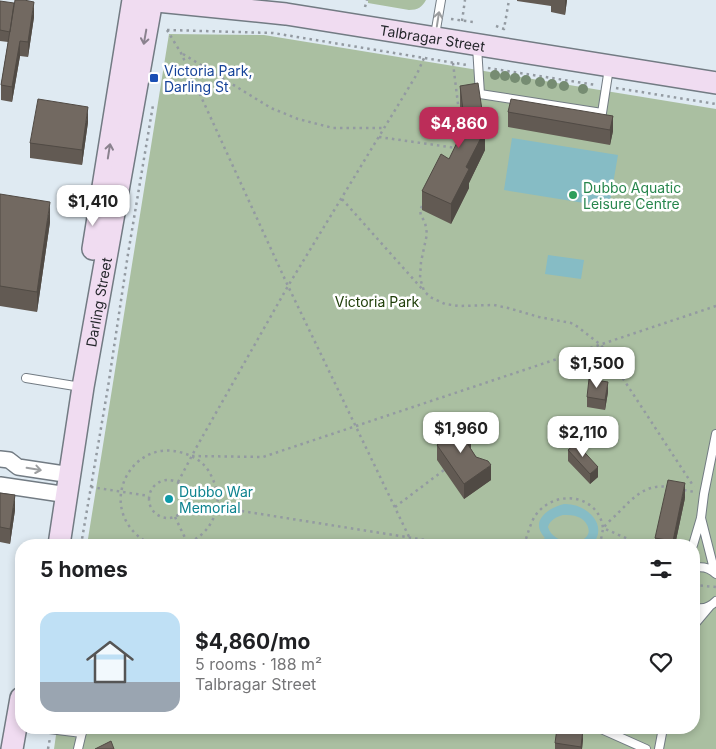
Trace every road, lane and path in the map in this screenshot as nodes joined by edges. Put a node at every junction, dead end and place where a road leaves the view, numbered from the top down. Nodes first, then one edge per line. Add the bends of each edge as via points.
1 (146, 0) edge
2 (367, 0) edge
3 (441, 0) edge
4 (465, 0) edge
5 (509, 0) edge
6 (366, 7) dead end
7 (451, 19) dead end
8 (462, 21) junction
9 (473, 22) dead end
10 (496, 26) dead end
11 (435, 37) junction
12 (477, 44) junction
13 (181, 53) junction
14 (424, 58) junction
15 (453, 62) junction
16 (478, 66) junction
17 (609, 66) junction
18 (716, 83) edge
19 (606, 86) junction
20 (153, 102) dead end
21 (716, 104) edge
22 (384, 128) junction
23 (379, 137) junction
24 (462, 140) edge
25 (464, 150) edge
26 (342, 198) junction
27 (424, 202) edge
28 (288, 286) junction
29 (424, 291) junction
30 (716, 306) edge
31 (601, 345) junction
32 (26, 378) dead end
33 (77, 386) junction
34 (356, 426) junction
35 (716, 434) edge
36 (192, 456) junction
37 (0, 459) edge
38 (444, 470) dead end
39 (178, 482) junction
40 (64, 484) junction
41 (0, 485) edge
42 (90, 487) junction
43 (675, 488) edge
44 (682, 490) edge
45 (121, 492) junction
46 (150, 496) junction
47 (216, 507) junction
48 (395, 507) junction
49 (175, 516) junction
50 (701, 518) junction
51 (603, 528) junction
52 (409, 537) junction
53 (48, 539) edge
54 (60, 539) edge
55 (82, 539) edge
56 (142, 539) edge
57 (185, 539) edge
58 (196, 539) edge
59 (421, 539) edge
60 (526, 539) edge
61 (601, 539) edge
62 (628, 539) edge
63 (694, 539) edge
64 (700, 567) edge
65 (715, 574) edge
66 (700, 586) edge
67 (716, 587) edge
68 (713, 604) edge
69 (700, 608) edge
70 (700, 618) edge
71 (16, 734) edge
72 (25, 734) edge
73 (82, 734) edge
74 (612, 734) edge
75 (662, 734) edge
76 (12, 749) edge
77 (27, 749) edge
78 (78, 749) edge
79 (646, 749) edge
80 (659, 749) edge

1 - 11 street, Talbragar Street via 287,11
1 - 33 street, Darling Street
2 - 6 path
11 -> 3 lane
4 - 8 path
5 - 10 path via 504,30
7 - 8 path
8 - 9 path
11 - 12 street, Talbragar Street
12 - 16 lane
12 - 17 street, Talbragar Street
13 - 14 path via 167,30 273,33
13 - 22 path via 271,108 298,119 333,128
13 - 28 path
14 - 15 path
14 - 22 path
15 - 16 path
15 - 24 path
16 - 19 path
16 - 19 lane via 480,94 602,113
17 - 18 street, Talbragar Street
17 - 19 lane
19 - 21 path
20 - 42 path
22 - 23 path
23 - 25 path
23 - 26 path
26 - 28 path
26 - 29 path
27 - 29 path via 420,210 428,234 420,278
28 - 34 path
28 - 36 path
29 - 31 path via 430,298 445,304 494,305 570,323
30 - 31 path
31 - 34 path
31 - 44 path via 698,493
32 - 33 lane
33 - 40 street, Darling Street via 74,440
34 - 36 path via 263,457
34 - 48 path
35 - 50 lane
36 - 39 path
36 - 45 path via 160,451 144,457 132,467
36 - 47 path via 205,466 214,480 218,495
37 -> 40 street
38 - 48 path
39 - 46 path via 170,479 158,482
39 - 49 path via 188,494 188,500 183,512
40 - 41 street
40 - 42 path
40 - 53 street, Darling Street
40 - 54 street, Darling Street
42 - 45 path
42 - 55 path
43 - 51 path via 657,486 638,494
45 - 46 path
45 - 56 path via 122,511 128,525
46 - 49 path via 153,511 165,518
47 - 52 path
47 - 58 path via 209,526
48 - 52 path
49 - 57 path
50 - 63 lane
50 - 65 lane
51 - 60 path via 600,516 588,503 568,498 546,504 538,511
51 - 61 path
51 - 62 path
52 - 59 path
64 - 65 lane via 710,569
66 - 67 path
68 - 69 lane
68 - 70 lane
71 - 76 street
72 - 77 street
73 - 78 lane
74 - 79 lane
75 - 80 lane

